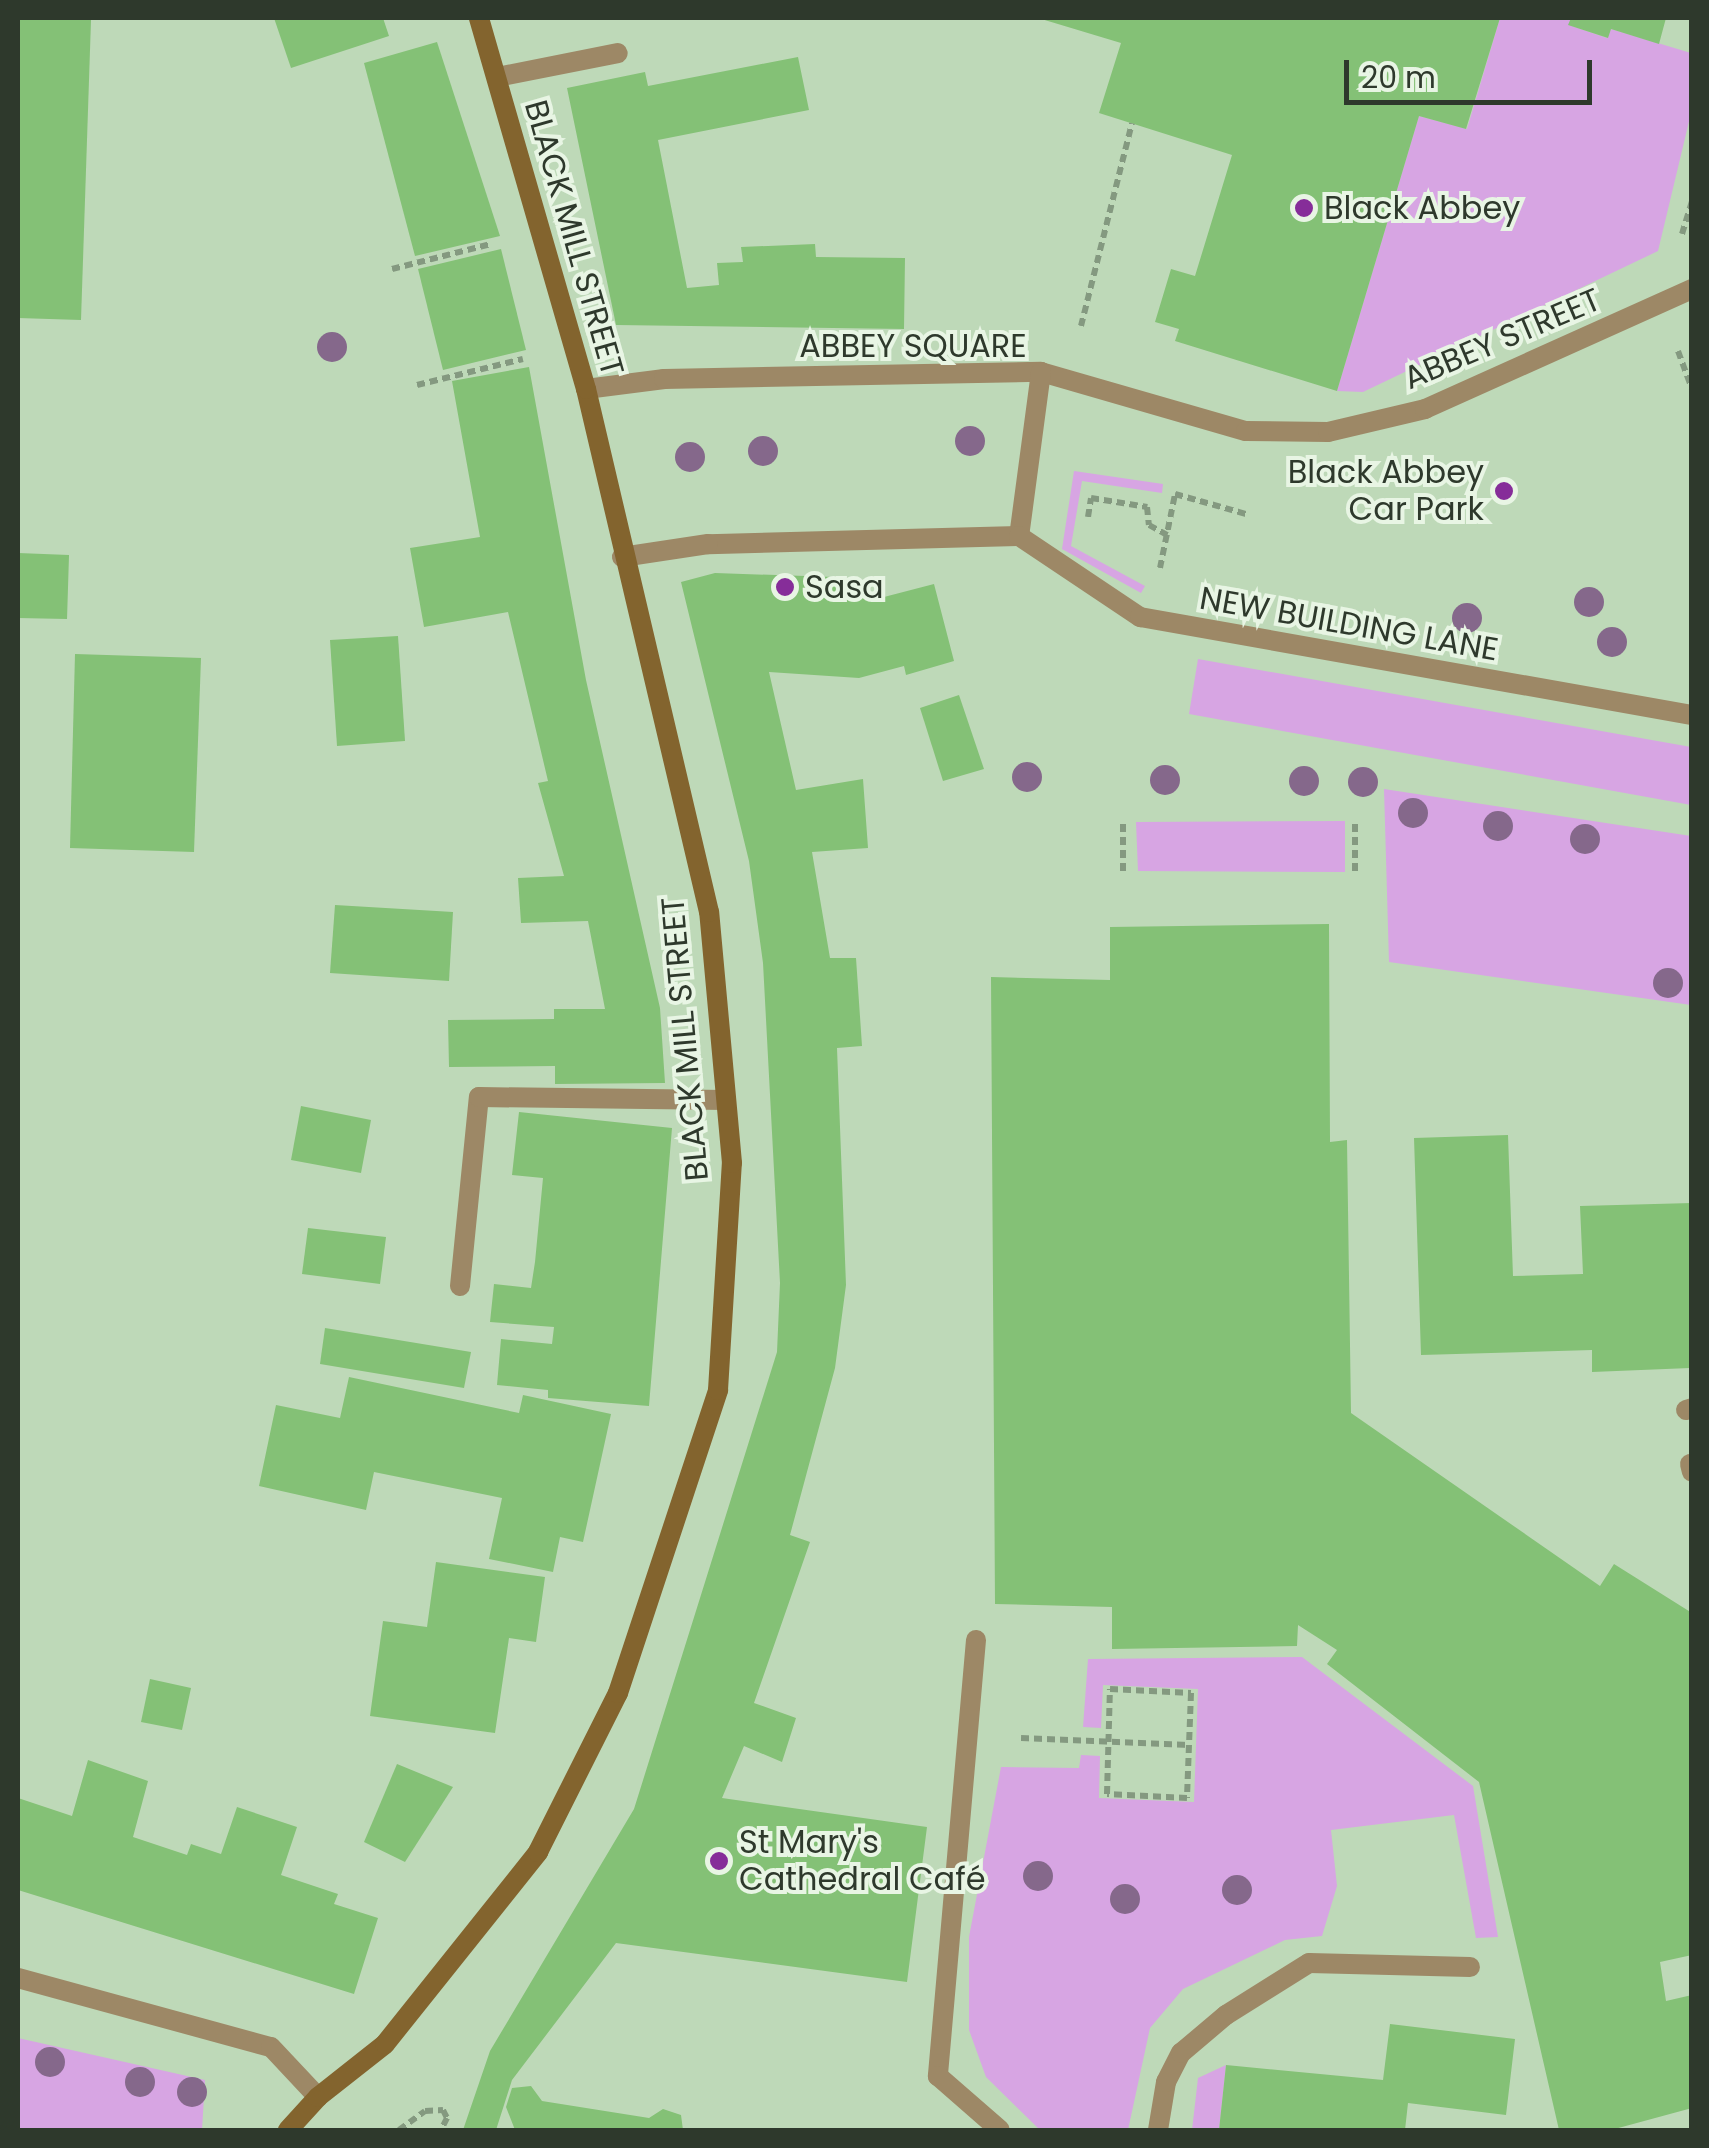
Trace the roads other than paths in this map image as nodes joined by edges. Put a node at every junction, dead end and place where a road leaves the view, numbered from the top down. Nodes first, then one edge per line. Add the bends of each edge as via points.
1 (478, 18) edge
2 (618, 53) dead end
3 (497, 77) junction
4 (1692, 289) edge
5 (1041, 372) junction
6 (586, 389) junction
7 (1019, 536) junction
8 (622, 557) junction
9 (1692, 715) edge
10 (726, 1100) junction
11 (460, 1286) dead end
12 (976, 1640) dead end
13 (1470, 1968) dead end
14 (18, 1978) edge
15 (318, 2097) junction
16 (288, 2130) edge
17 (1000, 2130) edge
18 (1158, 2130) edge

1 - 3 street, BLACK MILL STREET
2 - 3 street
3 - 6 street, BLACK MILL STREET
4 - 5 street, ABBEY STREET via 1426,409 1328,432 1246,431
5 - 6 street, ABBEY SQUARE via 664,379
5 - 7 street, ABBEY SQUARE
6 - 8 street, BLACK MILL STREET
7 - 8 street via 708,544
7 - 9 street, NEW BUILDING LANE via 1140,617
8 - 10 street, BLACK MILL STREET via 709,912
10 - 11 street via 479,1097
10 - 15 street, BLACK MILL STREET via 732,1163 718,1390 618,1693 538,1852 385,2044
12 - 17 street via 938,2076
13 - 18 street via 1309,1963 1226,2014 1181,2052 1166,2082
14 - 15 street via 271,2048
15 - 16 street, BLACK MILL STREET

